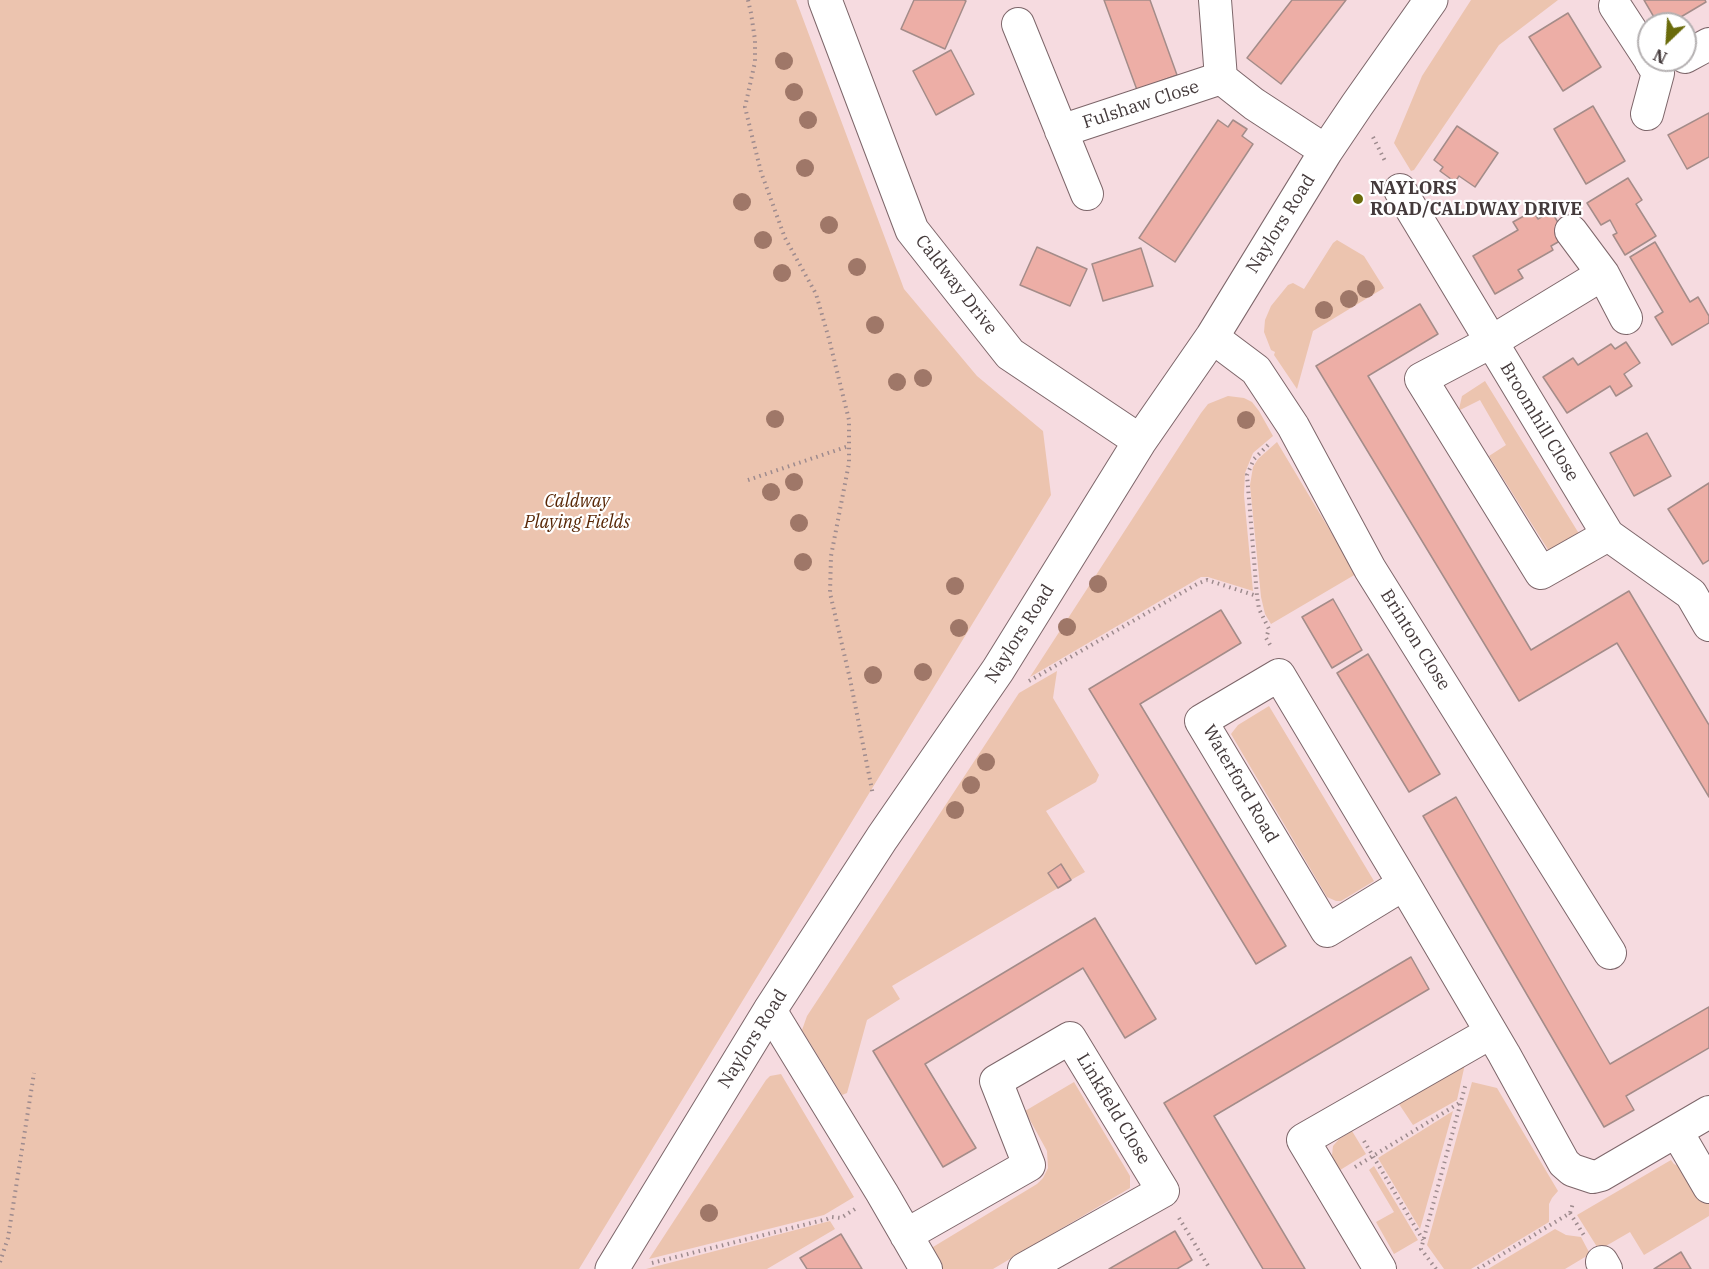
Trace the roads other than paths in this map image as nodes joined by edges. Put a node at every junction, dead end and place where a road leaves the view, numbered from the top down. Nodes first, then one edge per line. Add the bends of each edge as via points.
1 (825, 0) edge
2 (1215, 0) edge
3 (1431, 0) edge
4 (1615, 6) dead end
5 (1018, 24) dead end
6 (1637, 31) edge
7 (1662, 72) edge
8 (1221, 78) junction
9 (1647, 114) dead end
10 (1061, 131) junction
11 (1326, 151) junction
12 (1400, 190) road end
13 (1087, 194) dead end
14 (1571, 231) dead end
15 (1603, 274) junction
16 (1626, 318) dead end
17 (1212, 337) junction
18 (1491, 342) junction
19 (1140, 441) junction
20 (1608, 536) junction
21 (1709, 625) edge
22 (1404, 884) junction
23 (1610, 953) dead end
24 (770, 1010) junction
25 (1480, 1040) junction
26 (1709, 1112) edge
27 (1677, 1132) junction
28 (1709, 1186) edge
29 (906, 1235) junction
30 (618, 1260) edge
31 (926, 1269) edge
32 (1024, 1269) edge
33 (1380, 1269) edge

1 - 19 street, Caldway Drive via 912,230 1010,354
2 - 8 street, Fulshaw Close
3 - 11 street, Naylors Road
4 - 6 street
5 - 10 street, Fulshaw Close
7 - 9 street
8 - 10 street, Fulshaw Close
8 - 11 street, Fulshaw Close
10 - 13 street, Fulshaw Close
11 - 17 street, Naylors Road
12 - 18 street, Broomhill Close
14 - 15 street
15 - 16 street
15 - 18 street
17 - 19 street, Naylors Road
17 - 23 street, Brinton Close via 1256,370 1293,426 1370,569
18 - 20 street, Broomhill Close
18 - 20 street via 1421,379 1541,573
19 - 24 street, Naylors Road via 998,670
20 - 21 street, Broomhill Close via 1691,594
22 - 22 street, Waterford Road via 1279,675 1201,721 1327,931
22 - 25 street
24 - 29 street
24 - 30 street, Naylors Road
25 - 27 street via 1572,1170 1593,1177
25 - 33 street via 1303,1140
26 - 27 street
27 - 28 street
29 - 31 street
29 - 32 street, Linkfield Close via 1029,1165 996,1081 1070,1038 1163,1191

